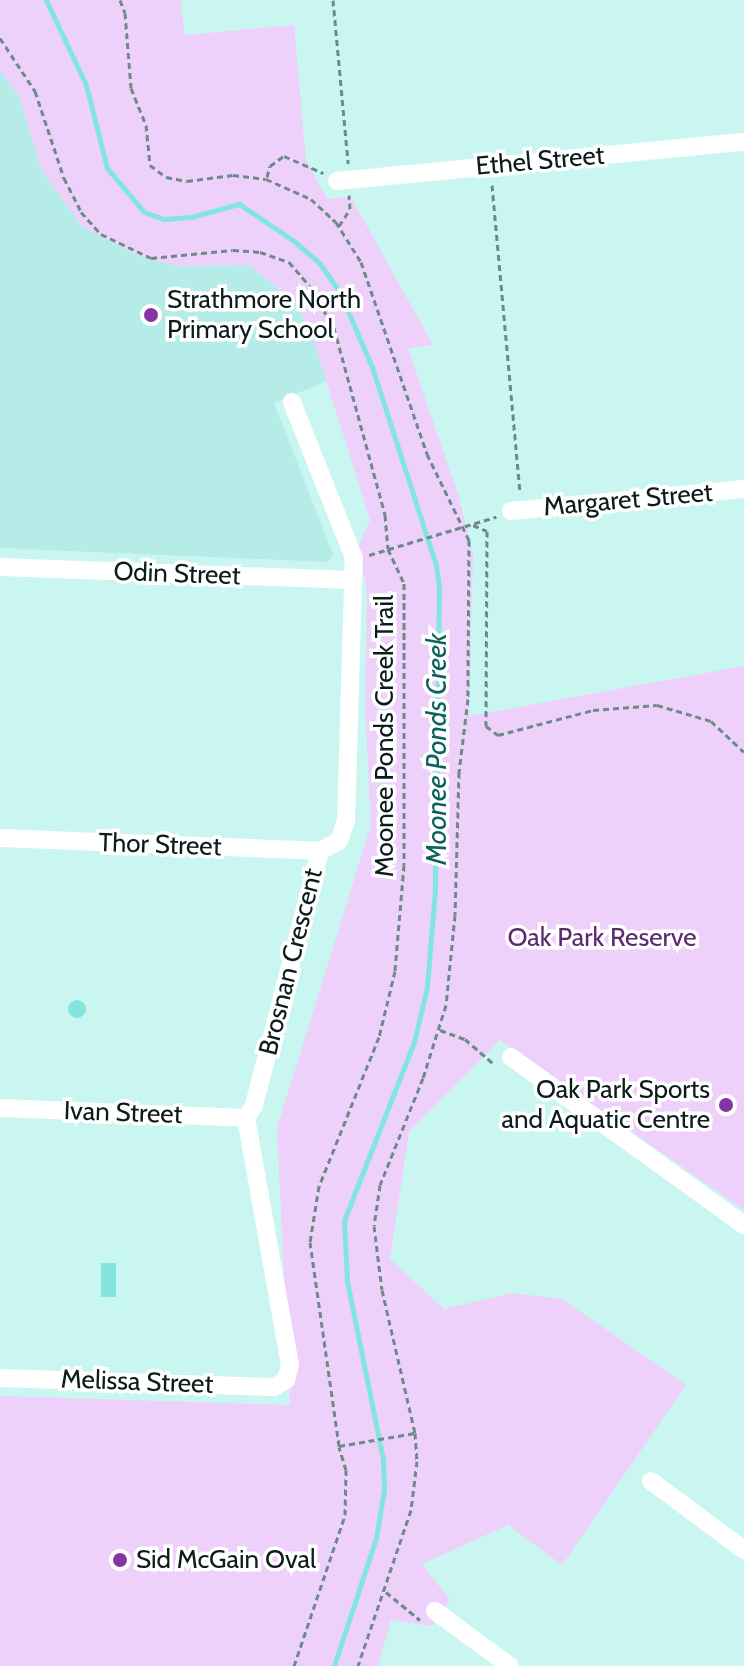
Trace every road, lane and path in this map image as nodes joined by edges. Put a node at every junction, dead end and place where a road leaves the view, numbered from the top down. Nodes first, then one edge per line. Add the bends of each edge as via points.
1 (120, 0) edge
2 (333, 0) edge
3 (0, 38) edge
4 (744, 142) edge
5 (266, 179) junction
6 (343, 180) junction
7 (492, 181) dead end
8 (339, 226) junction
9 (292, 402) dead end
10 (744, 489) edge
11 (517, 510) junction
12 (473, 525) junction
13 (466, 526) junction
14 (388, 549) junction
15 (354, 558) junction
16 (0, 567) edge
17 (353, 580) junction
18 (744, 752) edge
19 (0, 838) edge
20 (320, 851) junction
21 (440, 1030) junction
22 (504, 1062) joint
23 (0, 1108) edge
24 (246, 1118) junction
25 (744, 1225) edge
26 (0, 1378) edge
27 (415, 1433) junction
28 (339, 1446) junction
29 (651, 1481) dead end
30 (744, 1550) edge
31 (386, 1592) junction
32 (427, 1616) joint
33 (294, 1666) edge
34 (358, 1666) edge
35 (510, 1666) edge

1 - 5 path via 131,88 146,125 150,165 166,177 187,181 233,175
2 - 6 path
3 - 14 path, Moonee Ponds Creek Trail via 35,91 81,212 101,234 151,258 260,252 289,262 309,285 334,328 385,515
4 - 6 street, Ethel Street
5 - 6 path via 270,166 284,156
5 - 8 path via 311,199
6 - 8 path via 350,209
7 - 11 path
8 - 13 path via 373,292 427,454
9 - 15 street, Brosnan Crescent
10 - 11 street, Margaret Street
11 - 12 path
12 - 13 path
12 - 18 path via 487,531 486,726 498,735 593,710 657,705 711,721
13 - 14 path
13 - 21 path via 468,699 459,772 452,958
14 - 15 path
14 - 28 path, Moonee Ponds Creek Trail via 406,599 399,941 384,1023 319,1186 310,1242
15 - 17 street, Brosnan Crescent
16 - 17 street, Odin Street
17 - 20 street, Brosnan Crescent via 346,821 339,841
19 - 20 street, Thor Street
20 - 24 street, Brosnan Crescent via 254,1105
21 - 22 path
21 - 27 path via 375,1205 382,1290
22 - 25 street
23 - 24 street, Ivan Street
24 - 26 street, Melissa Street via 290,1365 286,1380 274,1387
27 - 28 path
27 - 31 path via 411,1510
28 - 33 path, Moonee Ponds Creek Trail via 346,1470 345,1515
29 - 30 street
31 - 32 path
31 - 34 path
32 - 35 street

